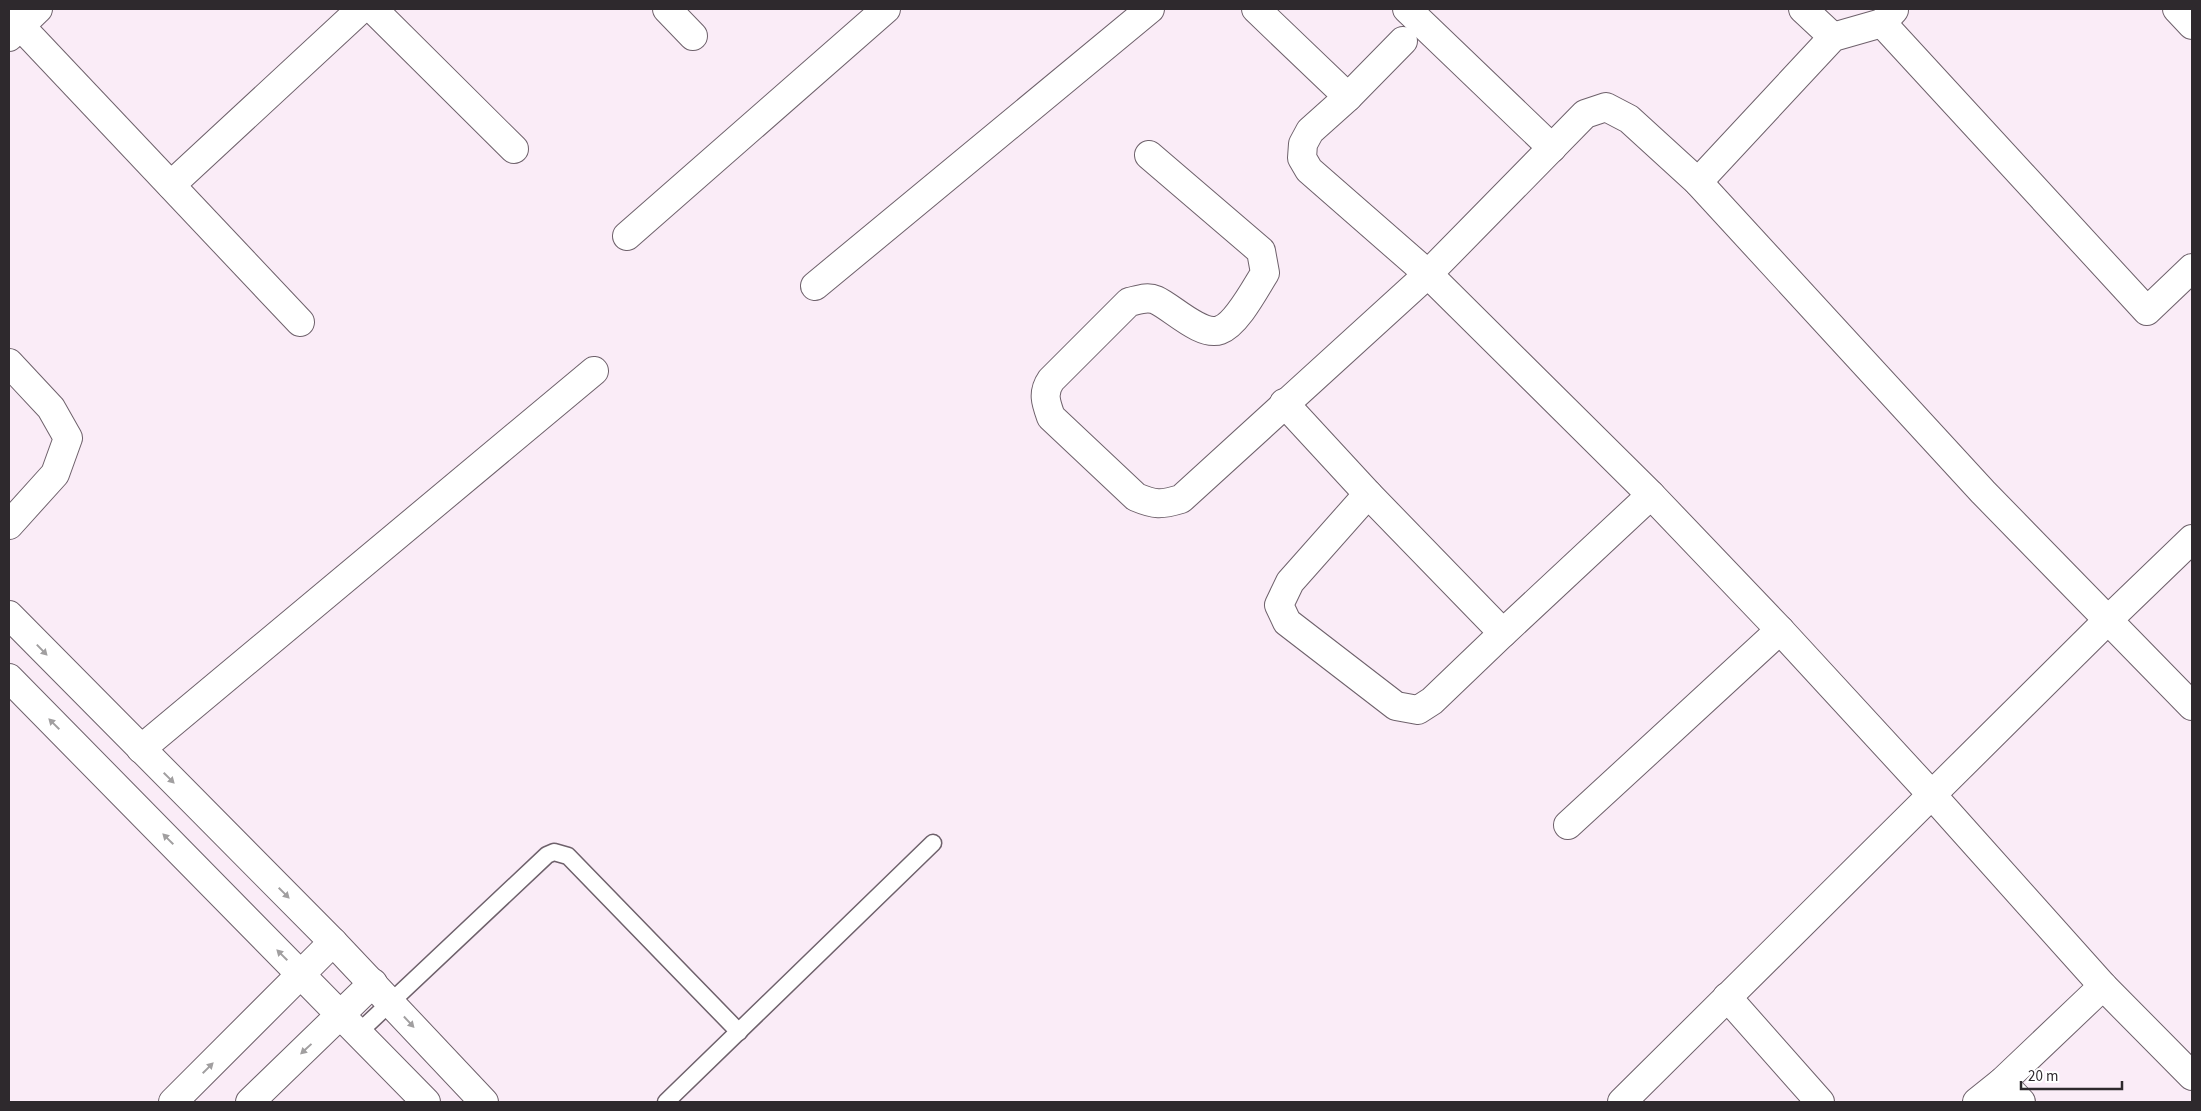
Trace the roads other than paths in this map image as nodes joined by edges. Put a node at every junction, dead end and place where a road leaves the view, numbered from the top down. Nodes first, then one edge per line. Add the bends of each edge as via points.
1 (361, 9) edge
2 (373, 9) edge
3 (666, 9) edge
4 (886, 9) edge
5 (1150, 9) edge
6 (1256, 9) edge
7 (1407, 9) edge
8 (1803, 9) edge
9 (2177, 9) edge
10 (1888, 16) edge
11 (19, 22) edge
12 (2192, 25) edge
13 (693, 36) dead end
14 (1833, 36) junction
15 (1403, 41) dead end
16 (1348, 97) junction
17 (1552, 148) junction
18 (514, 149) dead end
19 (1149, 154) dead end
20 (1698, 182) junction
21 (171, 185) junction
22 (627, 236) dead end
23 (2192, 268) edge
24 (1428, 274) junction
25 (815, 286) dead end
26 (300, 322) dead end
27 (9, 362) edge
28 (594, 371) dead end
29 (1284, 403) junction
30 (1368, 494) junction
31 (1651, 495) junction
32 (9, 525) edge
33 (2192, 540) edge
34 (9, 615) edge
35 (2109, 619) junction
36 (1780, 630) junction
37 (1503, 633) junction
38 (13, 690) edge
39 (2192, 706) edge
40 (141, 750) junction
41 (1932, 795) junction
42 (1568, 825) dead end
43 (933, 843) dead end
44 (333, 942) junction
45 (302, 975) junction
46 (2103, 986) junction
47 (382, 993) junction
48 (1727, 997) junction
49 (350, 1024) junction
50 (739, 1032) junction
51 (2192, 1076) edge
52 (2002, 1082) junction
53 (173, 1102) edge
54 (250, 1102) edge
55 (426, 1102) edge
56 (484, 1102) edge
57 (666, 1102) edge
58 (1622, 1102) edge
59 (1820, 1102) edge
60 (1977, 1102) edge
61 (2021, 1102) edge

1 - 21 main road
2 - 18 main road
3 - 13 main road
4 - 22 main road
5 - 25 main road
6 - 16 main road
7 - 17 main road
8 - 14 main road
9 - 12 main road
10 - 14 main road
10 - 23 main road via 2147,311
11 - 21 main road
14 - 20 main road
15 - 16 main road
16 - 24 main road via 1310,131 1303,144 1302,158 1309,170
17 - 20 main road via 1586,114 1606,107 1629,119
17 - 24 main road
19 - 29 main road via 1261,251 1265,272 1233,320 1220,330 1207,330 1194,324 1154,299 1129,302 1051,380 1045,389 1045,402 1051,417 1136,497 1160,504 1181,499
20 - 35 main road via 1982,492
21 - 26 main road
24 - 29 main road
24 - 31 main road
27 - 32 main road via 51,408 68,438 55,474
28 - 40 main road
29 - 30 main road
30 - 37 main road
30 - 37 main road via 1290,582 1278,605 1286,622 1396,706 1418,710 1432,701
31 - 36 main road
31 - 37 main road
33 - 35 main road
34 -> 40 main road
35 - 39 main road
35 - 41 main road
36 - 41 main road
36 - 42 main road
45 -> 38 main road
40 -> 44 main road
41 - 46 main road
41 - 48 main road
43 - 50 lane
44 - 45 main road
44 - 47 main road
45 - 49 main road
53 -> 45 main road
46 - 51 main road
46 - 52 main road
47 - 49 main road
47 - 50 lane via 547,855 560,852 568,856
47 -> 56 main road
48 - 58 main road
48 - 59 main road
49 -> 54 main road
49 - 55 main road
50 - 57 lane
52 - 60 main road
52 - 61 main road

